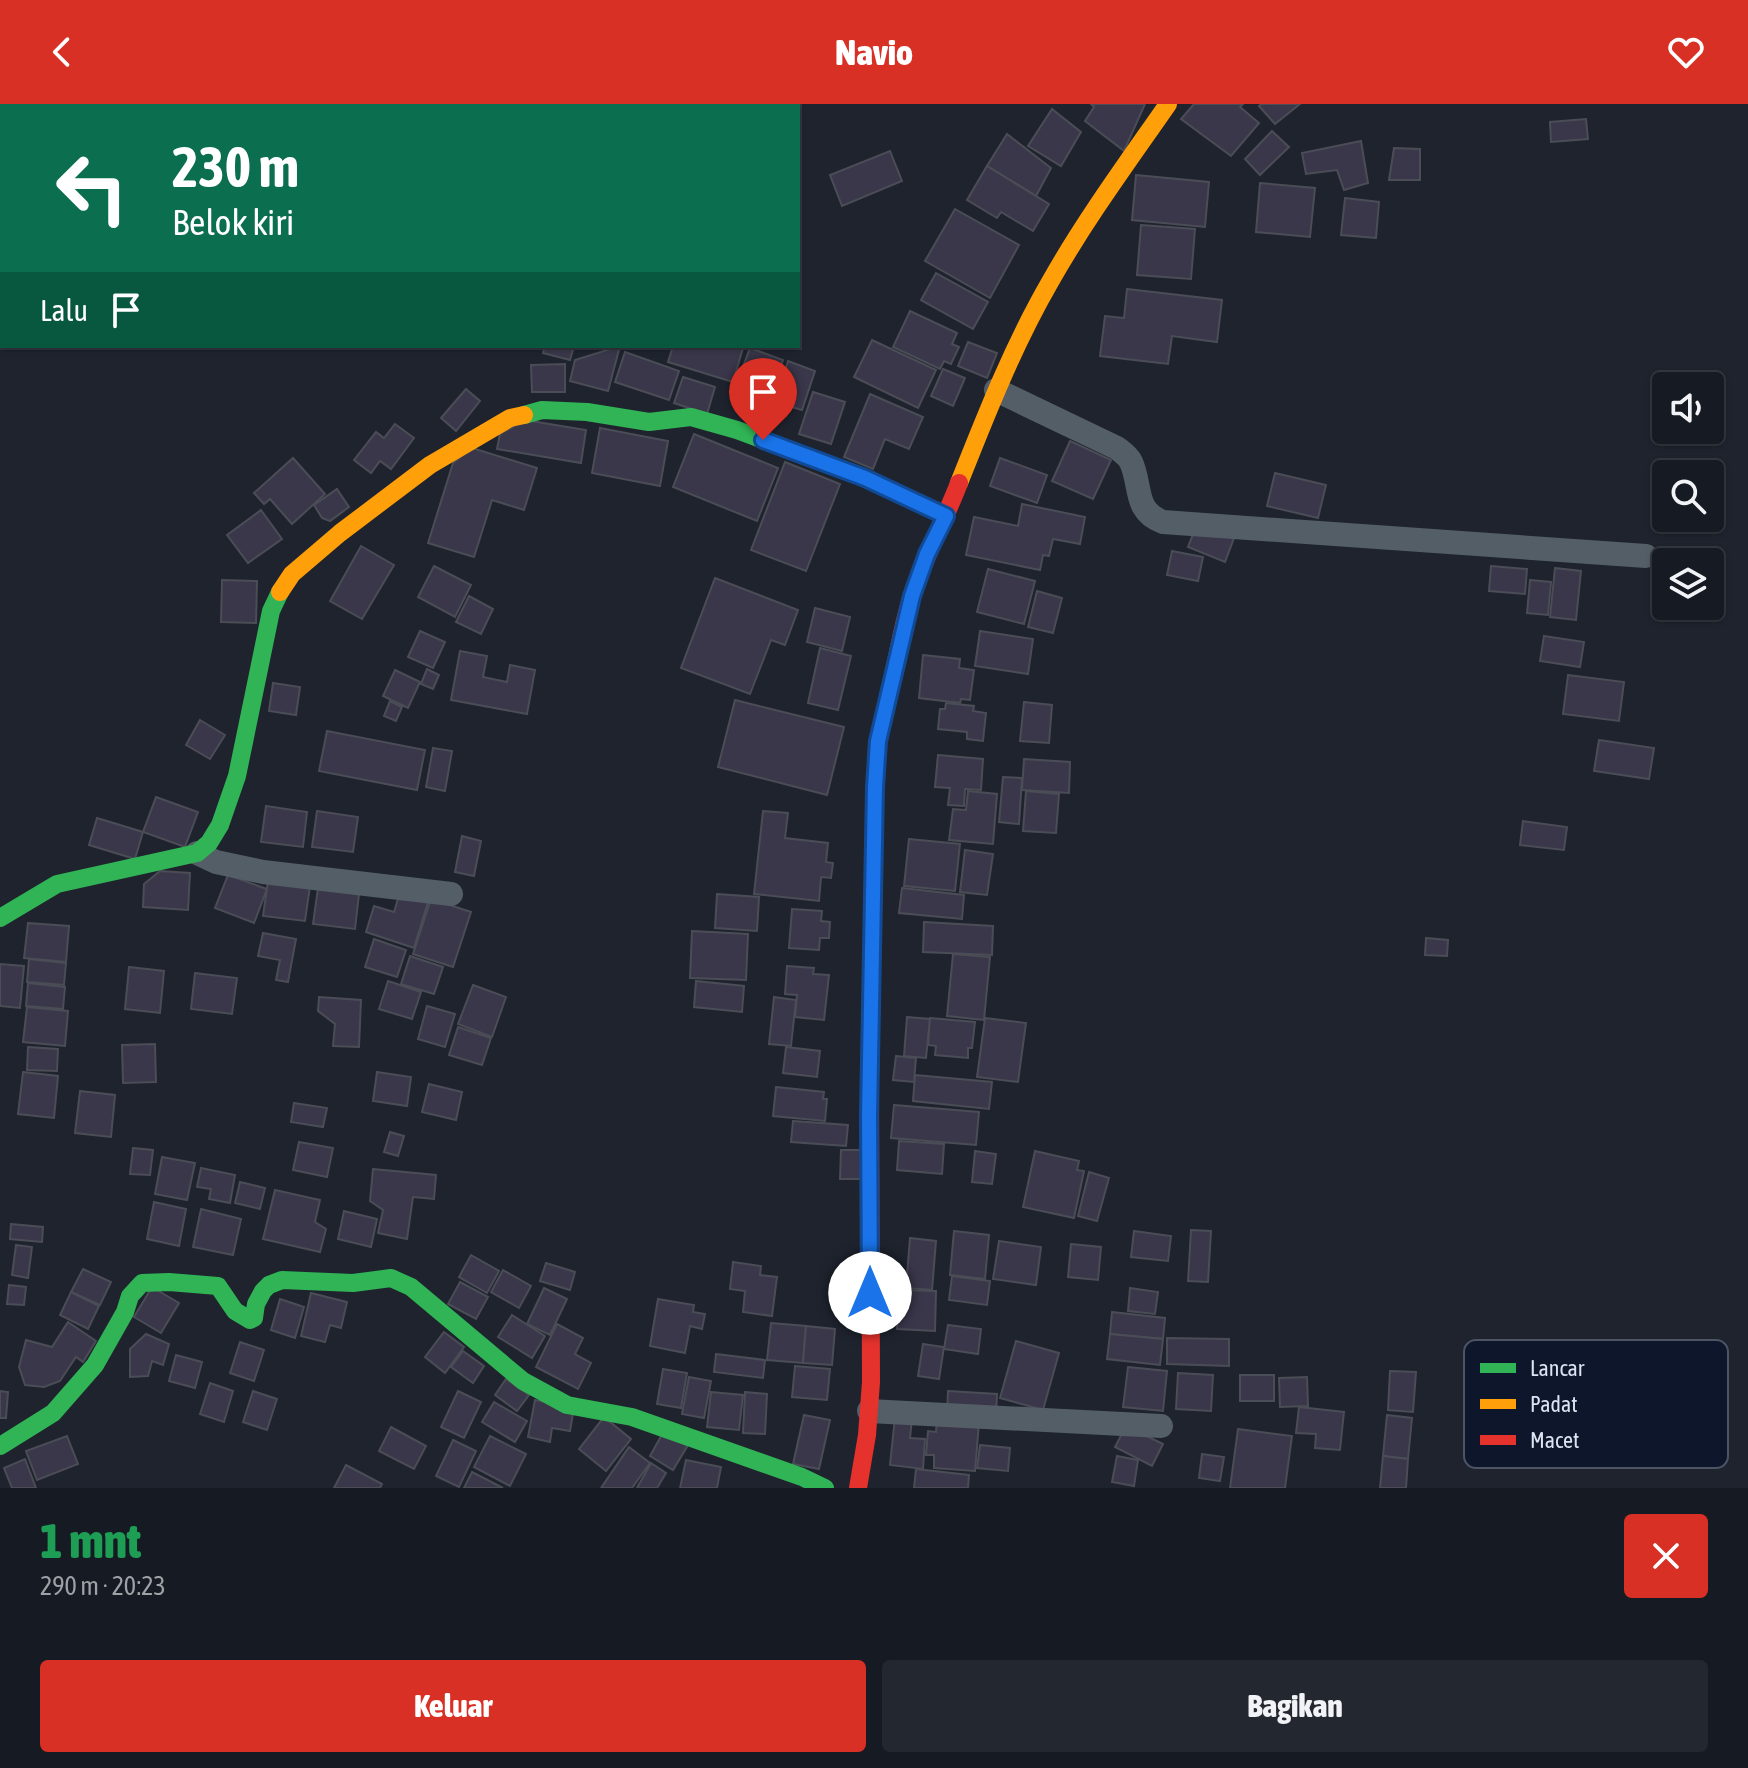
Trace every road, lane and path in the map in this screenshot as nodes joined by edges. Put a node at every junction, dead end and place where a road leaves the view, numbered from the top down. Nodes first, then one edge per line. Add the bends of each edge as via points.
1 (1168, 104) edge
2 (996, 390) junction
3 (946, 516) junction
4 (1646, 556) dead end
5 (197, 853) junction
6 (451, 894) dead end
7 (0, 918) edge
8 (869, 1411) junction
9 (1161, 1426) dead end
10 (0, 1446) edge
11 (825, 1488) edge
12 (858, 1488) edge

1 - 2 street via 1086,221
2 - 3 street
2 - 4 street via 1117,448 1130,460 1146,512 1163,522
3 - 5 street via 865,478 691,417 649,422 542,410 510,418 430,465 292,574 271,611 237,776 220,825
3 - 8 street via 912,596 878,741
5 - 6 street via 263,872
5 - 7 street via 57,884
8 - 9 street
8 - 12 street
10 - 11 street via 53,1413 95,1365 142,1283 218,1286 231,1308 250,1320 263,1291 282,1280 353,1283 391,1278 411,1287 523,1381 567,1405 632,1417

